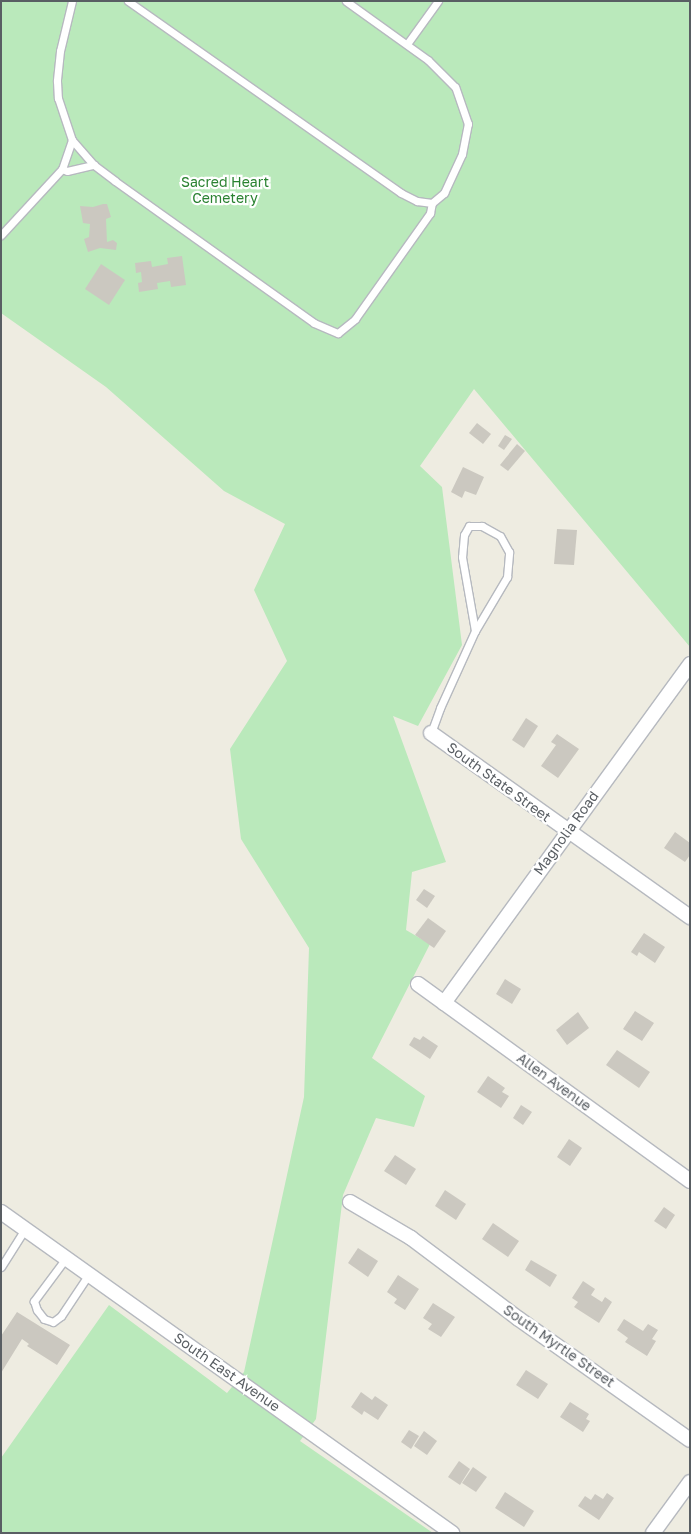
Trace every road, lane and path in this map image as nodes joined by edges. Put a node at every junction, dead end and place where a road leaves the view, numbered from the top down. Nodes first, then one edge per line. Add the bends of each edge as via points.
1 (72, 1) edge
2 (128, 1) edge
3 (346, 1) edge
4 (438, 1) edge
5 (407, 44) junction
6 (72, 140) junction
7 (94, 165) junction
8 (62, 169) junction
9 (432, 203) junction
10 (1, 235) edge
11 (475, 631) junction
12 (690, 664) edge
13 (431, 734) joint
14 (568, 831) junction
15 (690, 917) edge
16 (418, 984) dead end
17 (444, 1003) junction
18 (690, 1180) edge
19 (350, 1202) dead end
20 (1, 1212) edge
21 (25, 1229) junction
22 (66, 1258) junction
23 (1, 1267) edge
24 (89, 1274) junction
25 (690, 1440) edge
26 (690, 1482) edge
27 (452, 1533) edge
28 (654, 1533) edge

1 - 6 lane via 57,80 58,98
2 - 9 lane via 400,192 417,201
3 - 5 lane
4 - 5 lane
5 - 9 lane via 454,87 468,124 462,154 444,193
6 - 7 lane
6 - 8 lane
7 - 8 lane via 67,171
7 - 9 lane via 314,323 338,333 355,319 430,213
8 - 10 lane
11 - 11 lane via 507,577 509,552 500,536 482,526 469,526 464,535 462,557
11 - 13 lane
12 - 14 street, Magnolia Road
13 - 14 street, South State Street
14 - 15 street, South State Street
14 - 17 street, Magnolia Road
16 - 17 street, Allen Avenue
17 - 18 street, Allen Avenue
19 - 25 street, South Myrtle Street via 429,1252
20 - 21 street, South East Avenue
21 - 22 street, South East Avenue
21 - 23 lane
22 - 24 street, South East Avenue
22 - 24 lane via 34,1301 44,1320 52,1322 61,1316
24 - 27 street, South East Avenue
26 - 28 street

